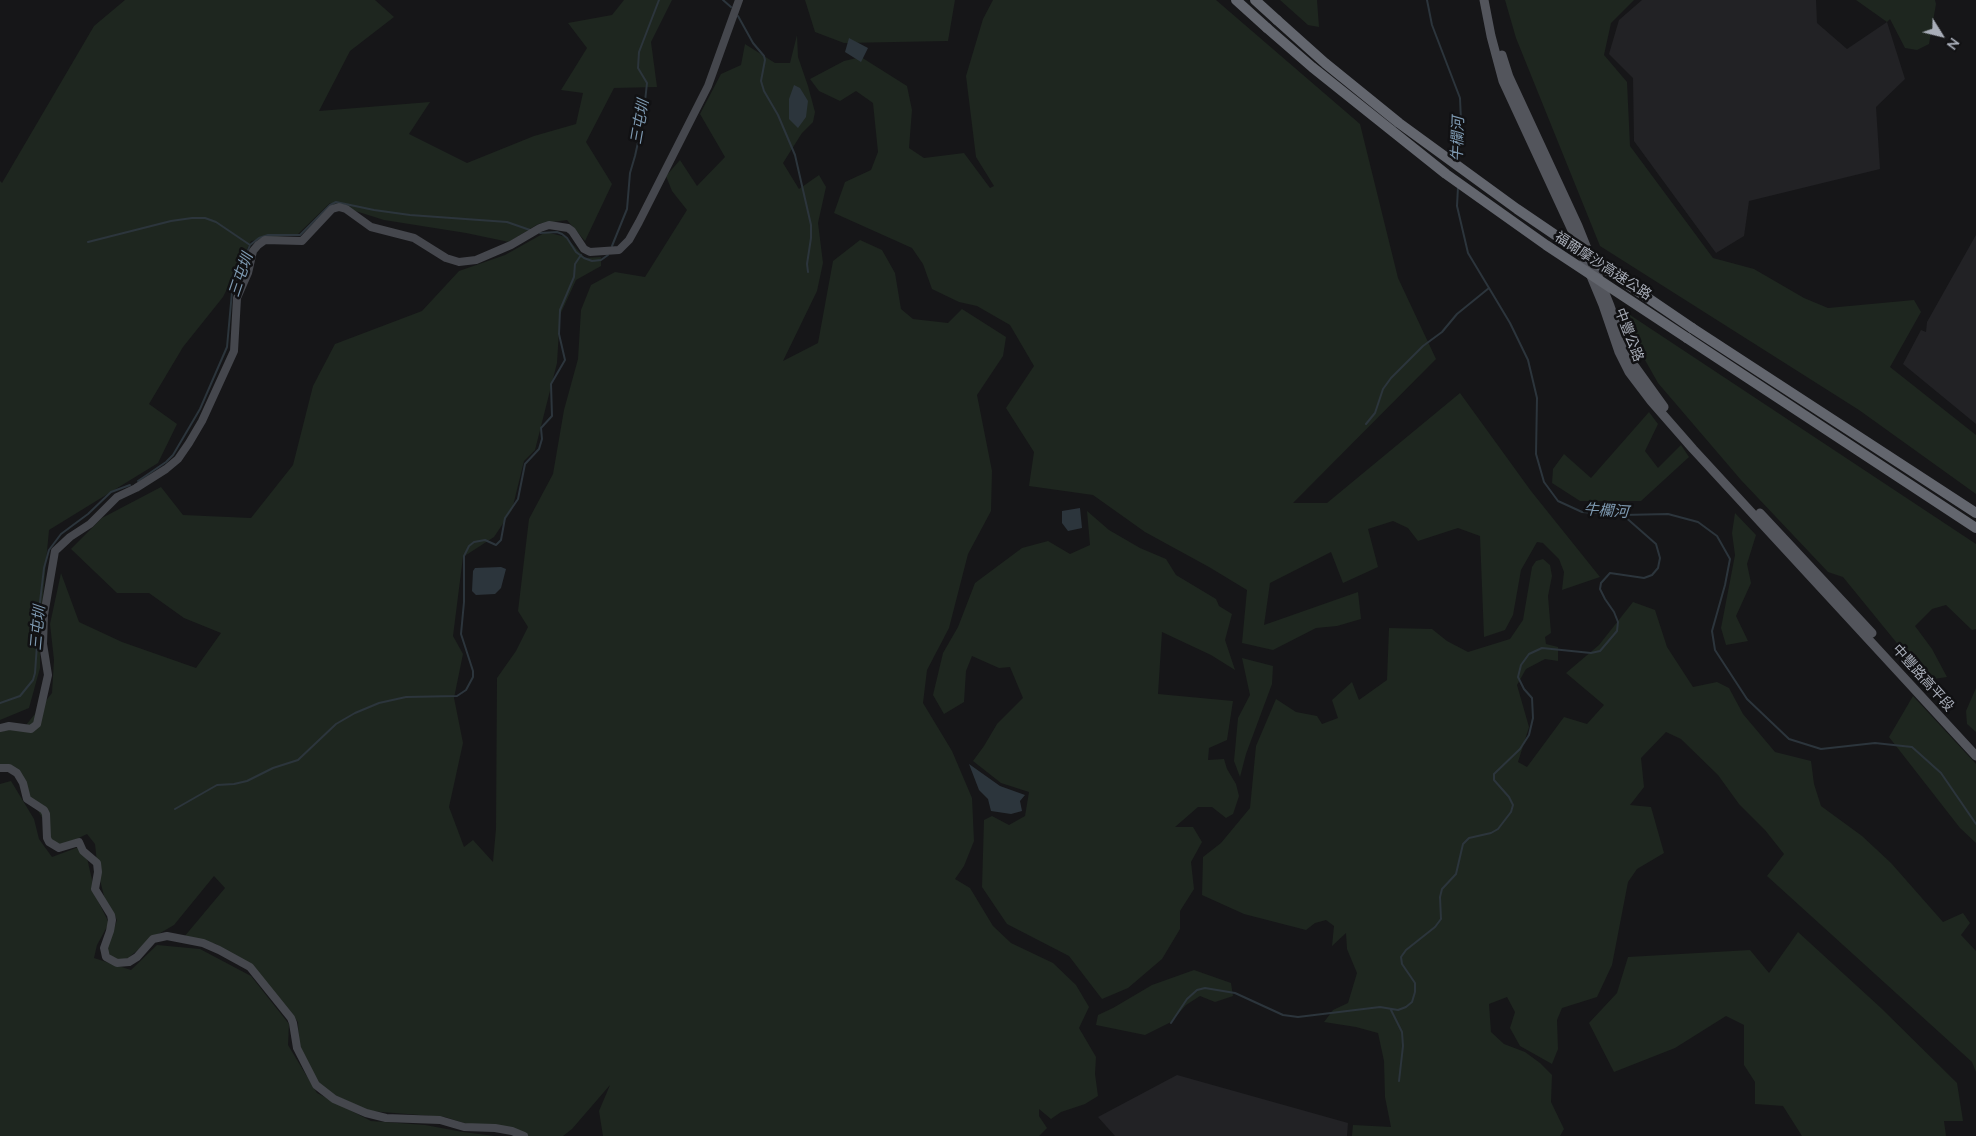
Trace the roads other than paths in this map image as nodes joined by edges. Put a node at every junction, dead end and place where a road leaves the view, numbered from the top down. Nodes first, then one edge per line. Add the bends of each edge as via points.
1 (739, 0) edge
2 (1236, 0) edge
3 (1255, 0) edge
4 (1484, 0) edge
5 (1491, 0) edge
6 (1546, 166) junction
7 (1976, 513) edge
8 (1976, 528) edge
9 (1852, 615) joint
10 (1909, 678) junction
11 (0, 728) edge
12 (1976, 749) edge
13 (1976, 756) edge
14 (0, 768) edge
15 (524, 1136) edge

1 - 11 street via 708,86 636,228 619,250 590,252 568,228 549,225 476,260 459,262 446,258 414,238 371,227 339,207 332,209 302,241 265,240 258,245 237,298 234,351 189,444 166,470 117,497 56,551 44,615 43,644 48,675 37,724 31,729
2 - 8 highway, 福爾摩沙高速公路, bridge via 1312,67 1453,179 1546,245
3 - 7 highway, 福爾摩沙高速公路, bridge via 1325,63 1400,123 1517,209 1692,328
4 - 6 main road, 中豐公路 via 1504,81
5 - 6 main road, 中豐公路 via 1496,36 1509,77
6 - 9 main road, 中豐公路 via 1628,358 1656,398 1696,444
9 - 10 main road, 中豐路高平段
10 - 12 main road, 中豐路高平段
10 - 13 main road, 中豐路高平段
14 - 15 street via 9,768 17,773 27,799 44,810 49,842 59,848 79,842 97,863 95,889 112,920 104,948 106,957 117,963 129,962 153,939 167,936 204,943 250,967 291,1018 296,1048 316,1085 334,1099 386,1118 440,1120 464,1127 512,1131

